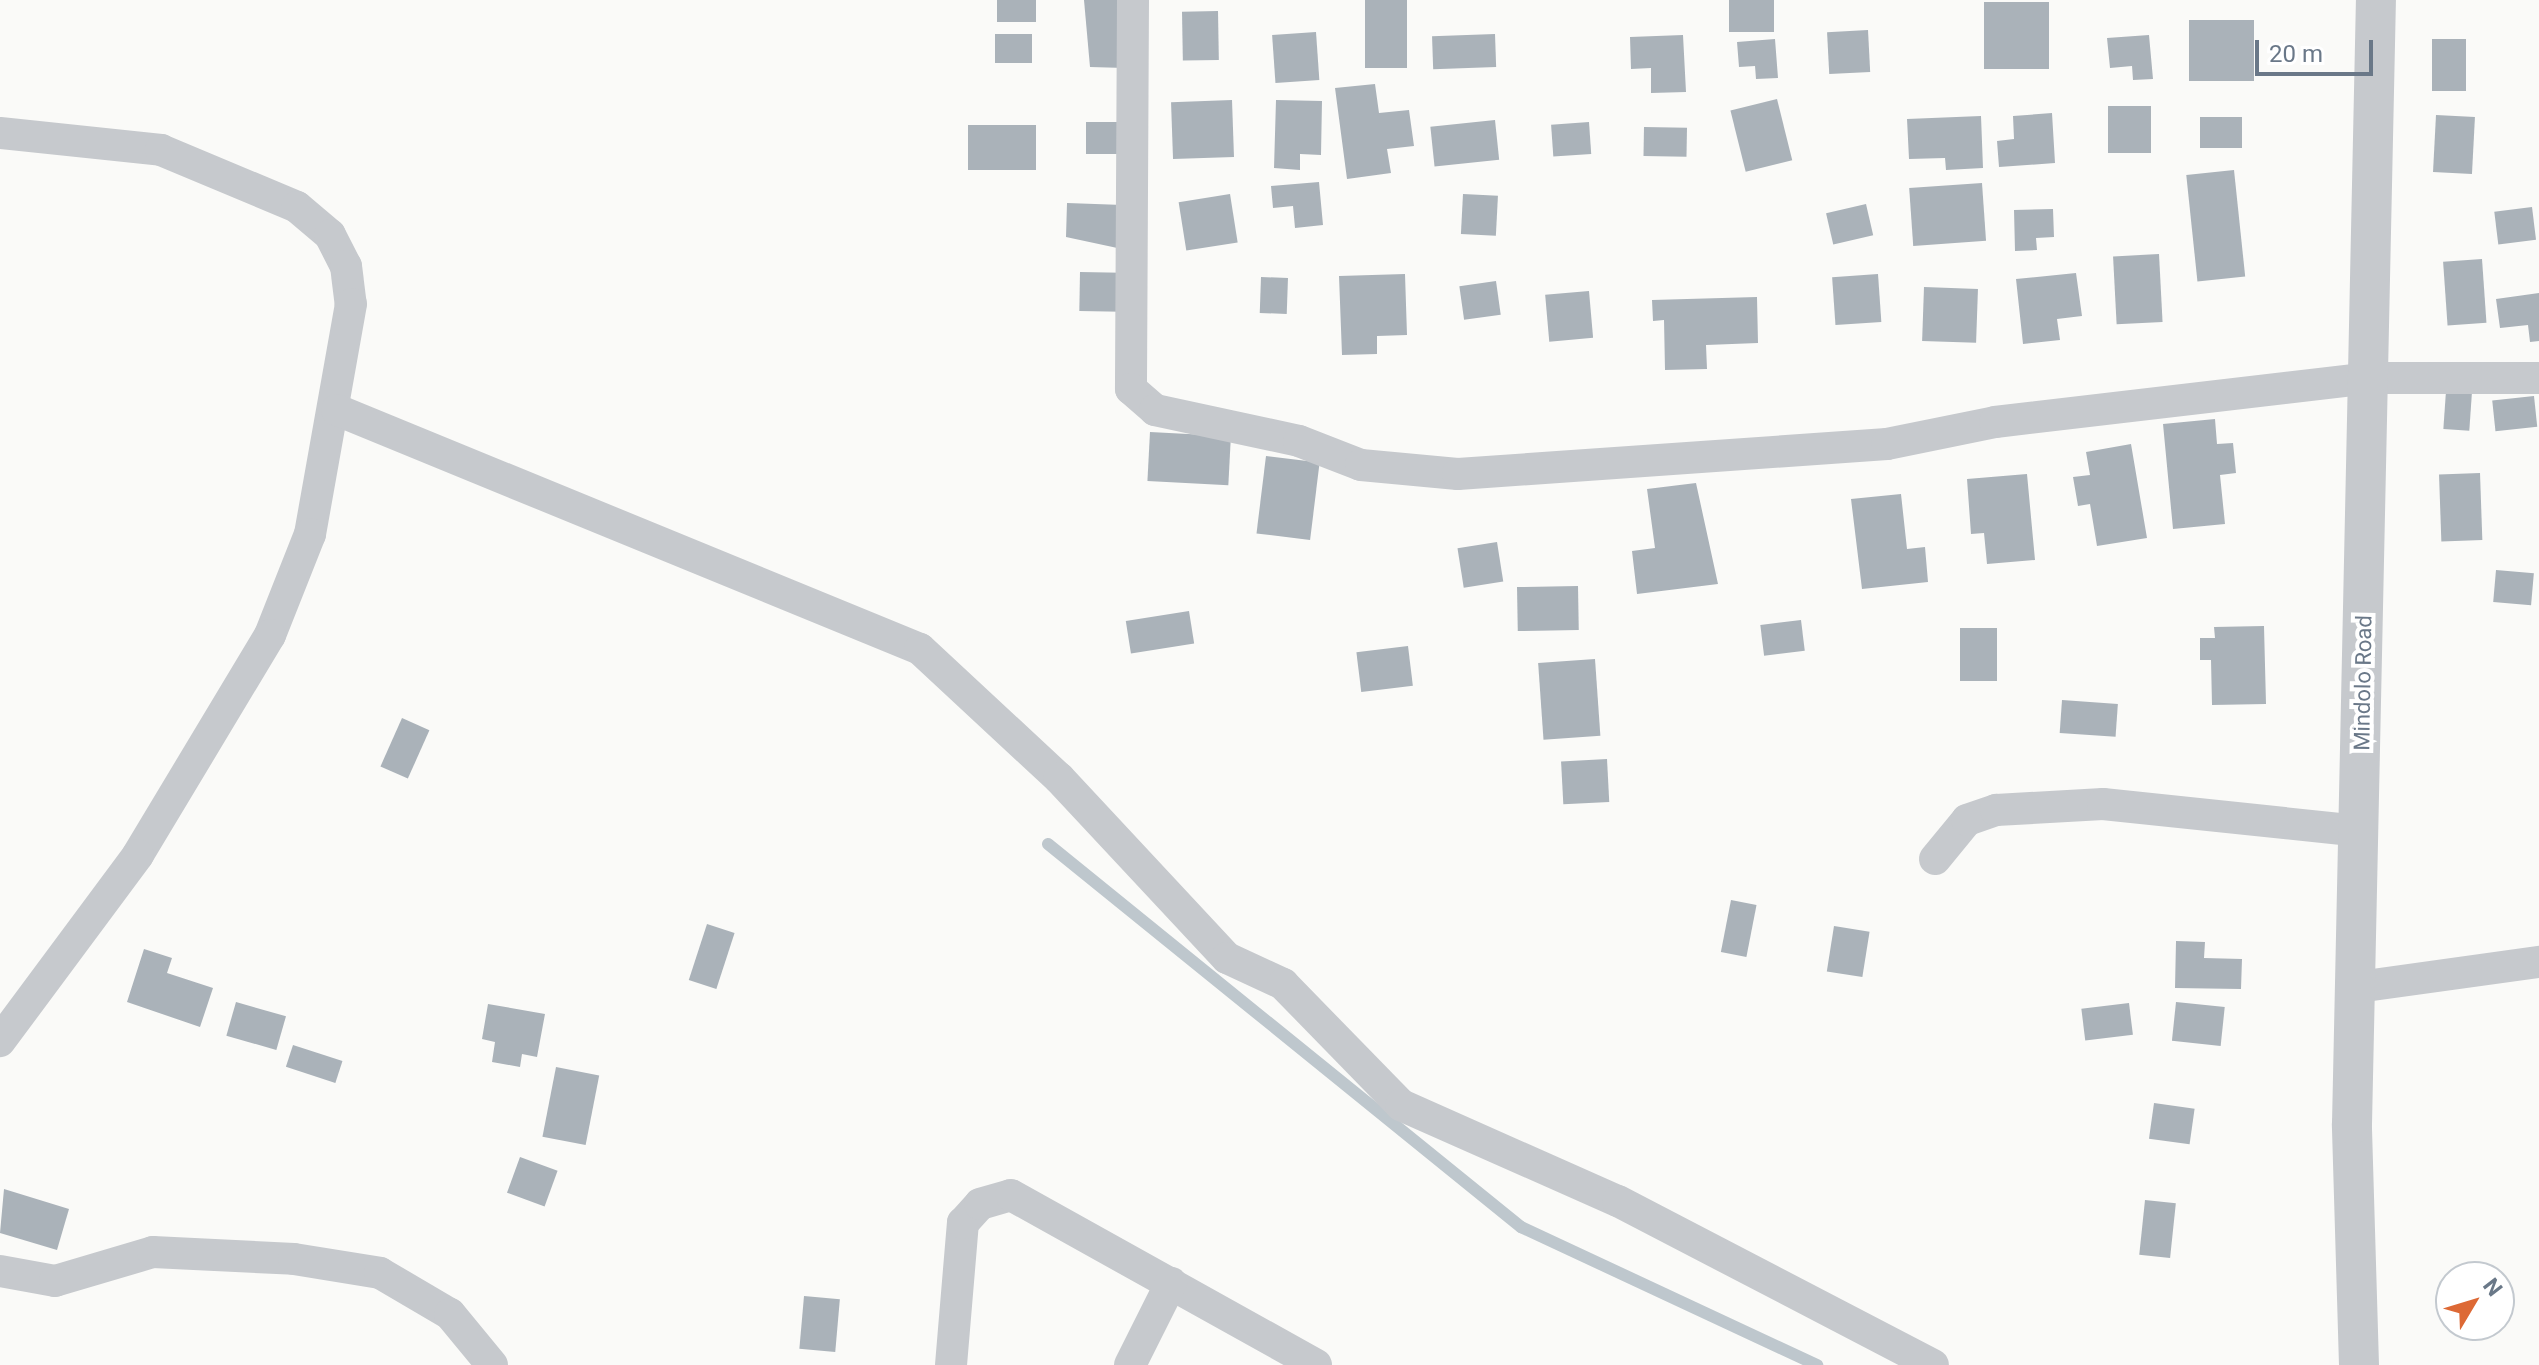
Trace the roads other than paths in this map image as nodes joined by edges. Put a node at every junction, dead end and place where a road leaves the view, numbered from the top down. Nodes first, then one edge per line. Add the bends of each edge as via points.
1 (1133, 0) edge
2 (2376, 0) edge
3 (0, 133) edge
4 (2371, 378) junction
5 (2539, 378) edge
6 (337, 410) junction
7 (2359, 831) junction
8 (1935, 859) dead end
9 (2539, 962) edge
10 (2358, 987) junction
11 (0, 1041) edge
12 (0, 1271) edge
13 (1171, 1283) junction
14 (492, 1365) edge
15 (951, 1365) edge
16 (1130, 1365) edge
17 (1316, 1365) edge
18 (1933, 1365) edge
19 (2359, 1365) edge

1 - 4 street via 1131,389 1155,410 1299,441 1361,465 1458,474 1887,444 1995,422
2 - 4 street, Mindolo Road
3 - 6 street via 161,150 308,216 330,235 346,266 351,304
4 - 5 street
4 - 7 street, Mindolo Road
6 - 11 street via 310,534 270,635 138,855
6 - 18 street via 920,649 1059,778 1227,958 1283,984 1401,1105 1618,1201
7 - 8 street via 2103,804 1996,810 1967,820
7 - 10 street, Mindolo Road
9 - 10 street
10 - 19 street, Mindolo Road via 2352,1124
12 - 14 street via 55,1281 153,1252 294,1259 380,1273 450,1314
13 - 15 street via 1011,1195 980,1204 963,1223
13 - 16 street
13 - 17 street

